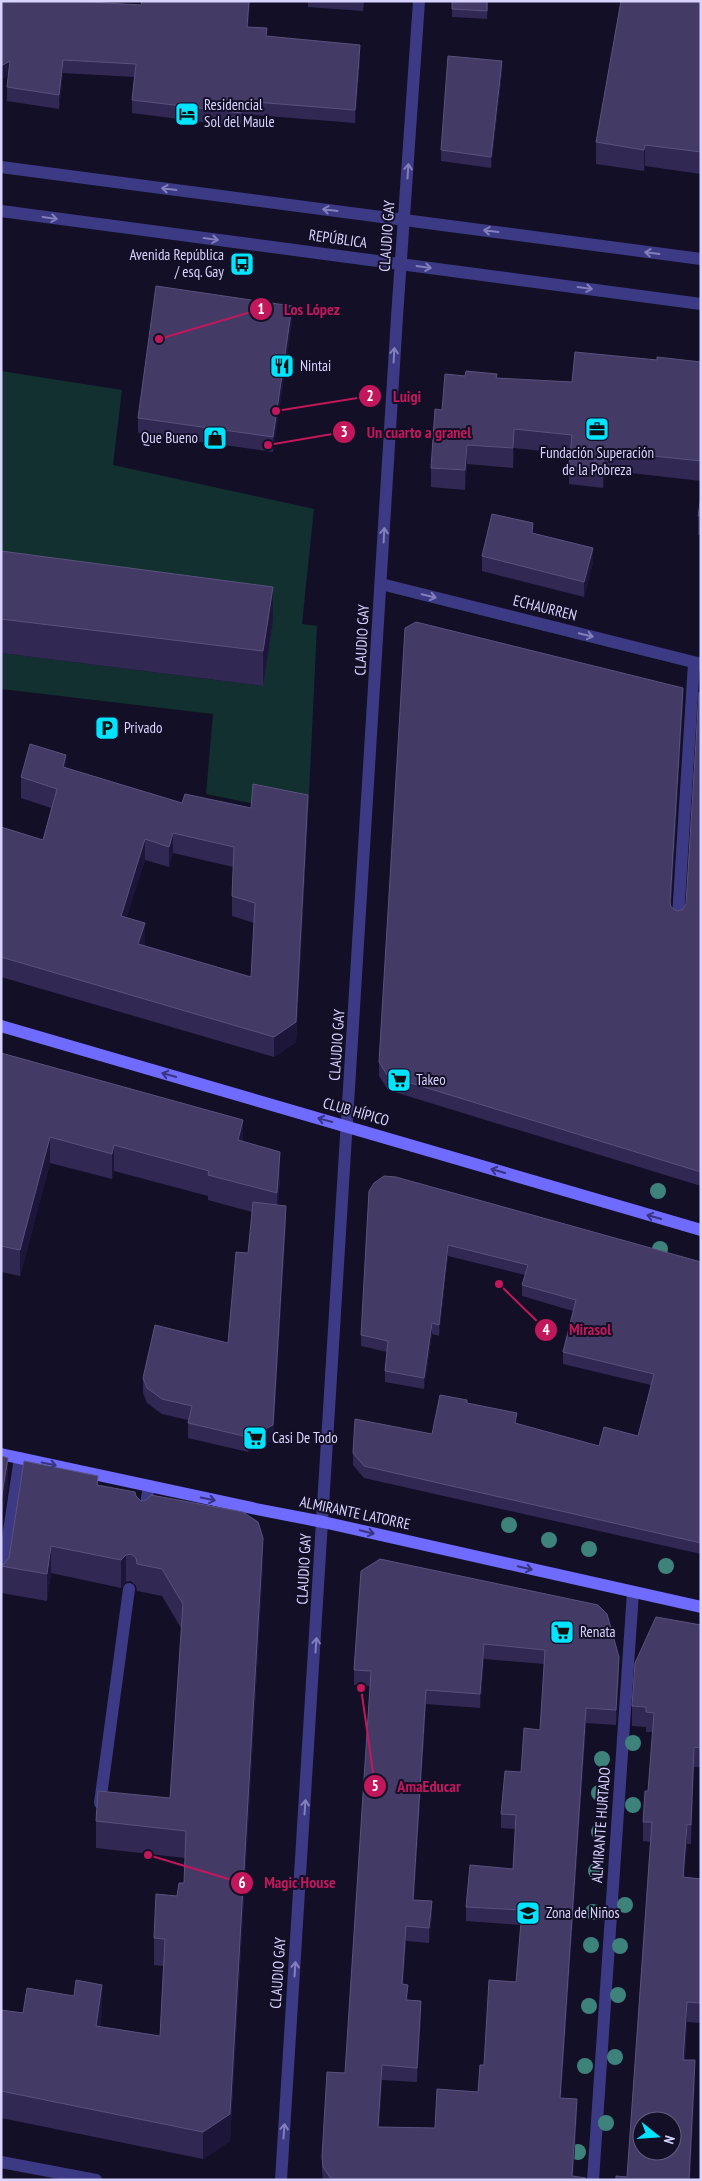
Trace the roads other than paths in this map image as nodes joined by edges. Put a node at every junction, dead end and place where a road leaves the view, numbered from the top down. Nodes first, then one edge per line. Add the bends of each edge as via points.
1 (419, 1) edge
2 (1, 167) edge
3 (1, 211) edge
4 (404, 220) junction
5 (701, 259) edge
6 (402, 264) junction
7 (701, 304) edge
8 (381, 584) junction
9 (697, 664) edge
10 (678, 917) edge
11 (1, 1026) edge
12 (348, 1126) junction
13 (701, 1230) edge
14 (1, 1454) edge
15 (20, 1458) junction
16 (149, 1486) junction
17 (143, 1520) edge
18 (323, 1522) junction
19 (1, 1584) edge
20 (129, 1589) dead end
21 (633, 1592) junction
22 (701, 1607) edge
23 (100, 1803) edge
24 (1, 2162) edge
25 (96, 2180) edge
26 (281, 2180) edge
27 (593, 2180) edge

4 -> 1 street, CLAUDIO GAY
4 -> 2 street, REPÚBLICA
3 -> 6 street, REPÚBLICA
5 -> 4 street, REPÚBLICA
4 - 6 street, CLAUDIO GAY
6 -> 7 street, REPÚBLICA
8 -> 6 street, CLAUDIO GAY
8 -> 9 street, ECHAURREN
8 - 12 street, CLAUDIO GAY
9 - 10 street
12 -> 11 main road, CLUB HÍPICO
13 -> 12 main road, CLUB HÍPICO
12 - 18 street, CLAUDIO GAY
14 - 15 main road, ALMIRANTE LATORRE
15 -> 16 main road, ALMIRANTE LATORRE
15 - 19 street
16 - 17 street
16 -> 18 main road, ALMIRANTE LATORRE
18 -> 21 main road, ALMIRANTE LATORRE
26 -> 18 street, CLAUDIO GAY
20 - 23 street
21 - 22 main road, ALMIRANTE LATORRE
21 - 27 street, ALMIRANTE HURTADO
24 - 25 street

